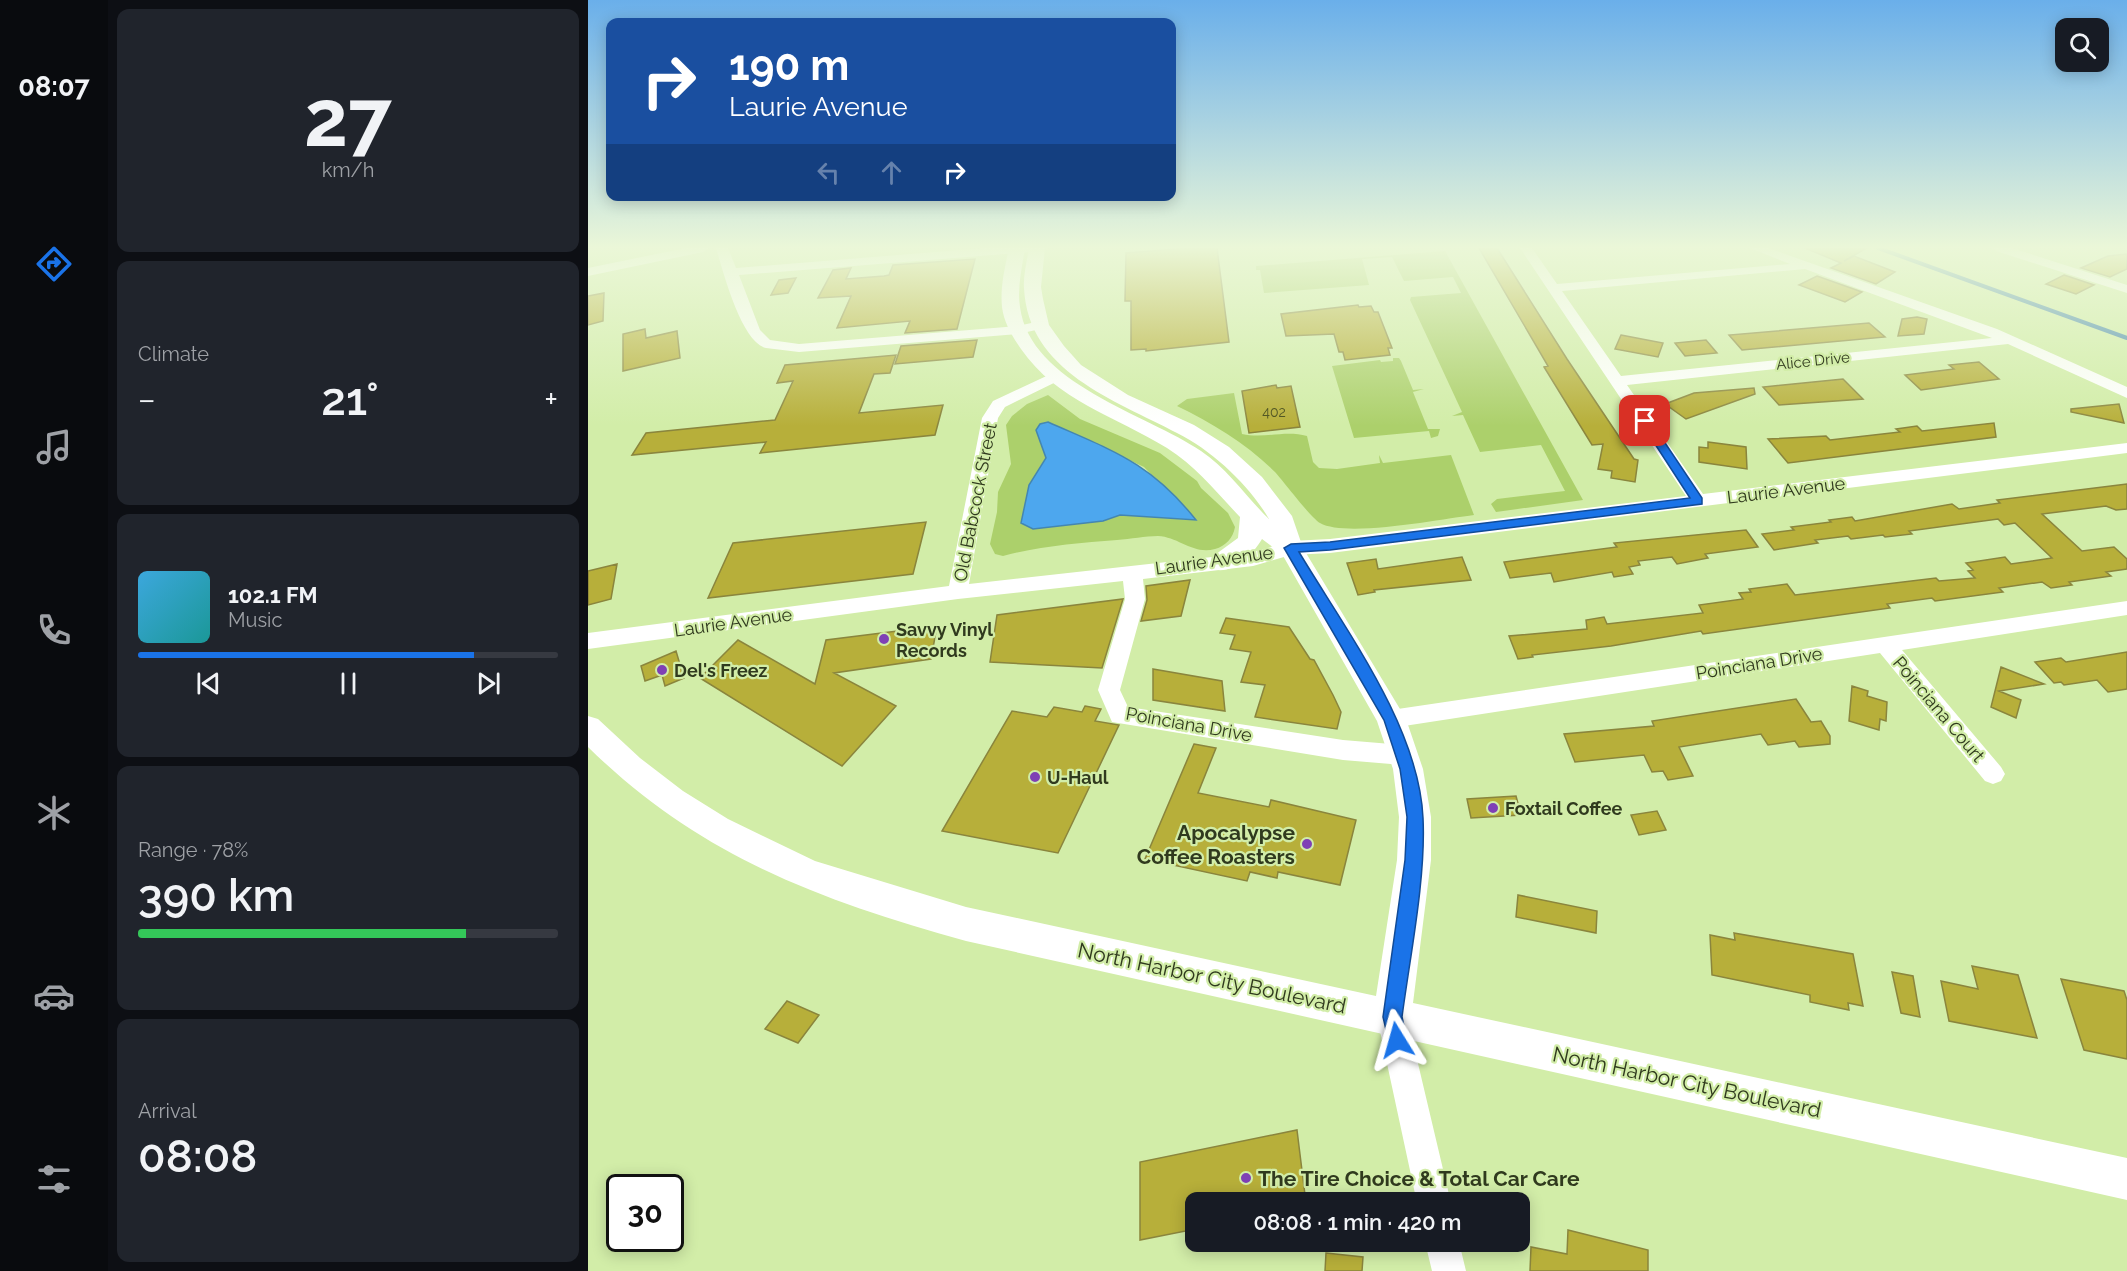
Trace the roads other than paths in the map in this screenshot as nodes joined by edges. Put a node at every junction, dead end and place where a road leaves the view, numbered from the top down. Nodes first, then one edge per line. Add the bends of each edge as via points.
1 (744, 307) edge
2 (1011, 307) edge
3 (1036, 307) edge
4 (1566, 307) edge
5 (1919, 307) edge
6 (1040, 326) junction
7 (1018, 330) junction
8 (2008, 341) junction
9 (1055, 378) junction
10 (1618, 381) junction
11 (2127, 393) edge
12 (2127, 448) edge
13 (1698, 501) junction
14 (1251, 513) junction
15 (1291, 548) junction
16 (1221, 563) junction
17 (1132, 572) junction
18 (958, 592) junction
19 (2127, 608) edge
20 (588, 641) edge
21 (1885, 644) junction
22 (1390, 719) junction
23 (588, 728) edge
24 (1403, 755) junction
25 (1993, 774) dead end
26 (1392, 1017) junction
27 (2127, 1179) edge
28 (1432, 1192) edge
29 (1444, 1252) edge
30 (1449, 1271) edge

1 - 7 street via 753,333 766,344 799,348
2 - 7 main road
3 - 6 main road
4 - 10 street
5 - 8 street
6 - 7 street
6 - 15 main road via 1074,369 1121,399 1187,429 1221,452 1254,482 1280,516
7 - 9 main road via 1033,355
8 - 10 street, Alice Drive
8 - 11 street via 2079,368
9 - 14 main road via 1087,401 1163,437 1195,457
9 - 18 street, Old Babcock Street via 999,404 990,418
10 - 13 street
12 - 13 street, Laurie Avenue
13 - 15 street, Laurie Avenue
14 - 15 main road
14 - 16 main road via 1251,539 1241,551
15 - 16 street, Laurie Avenue
15 - 22 main road
16 - 17 street, Laurie Avenue
17 - 18 street, Laurie Avenue
17 - 24 street, Poinciana Drive via 1135,599 1110,690 1120,715 1343,750
18 - 20 street, Laurie Avenue
19 - 21 street, Poinciana Drive
21 - 22 street, Poinciana Drive
21 - 25 street, Poinciana Court
22 - 24 main road
23 - 26 main road, North Harbor City Boulevard via 626,767 678,808 740,845 817,878 881,901 966,924
24 - 26 main road via 1415,817 1414,850
26 - 27 main road, North Harbor City Boulevard
26 - 28 street
29 - 30 street

